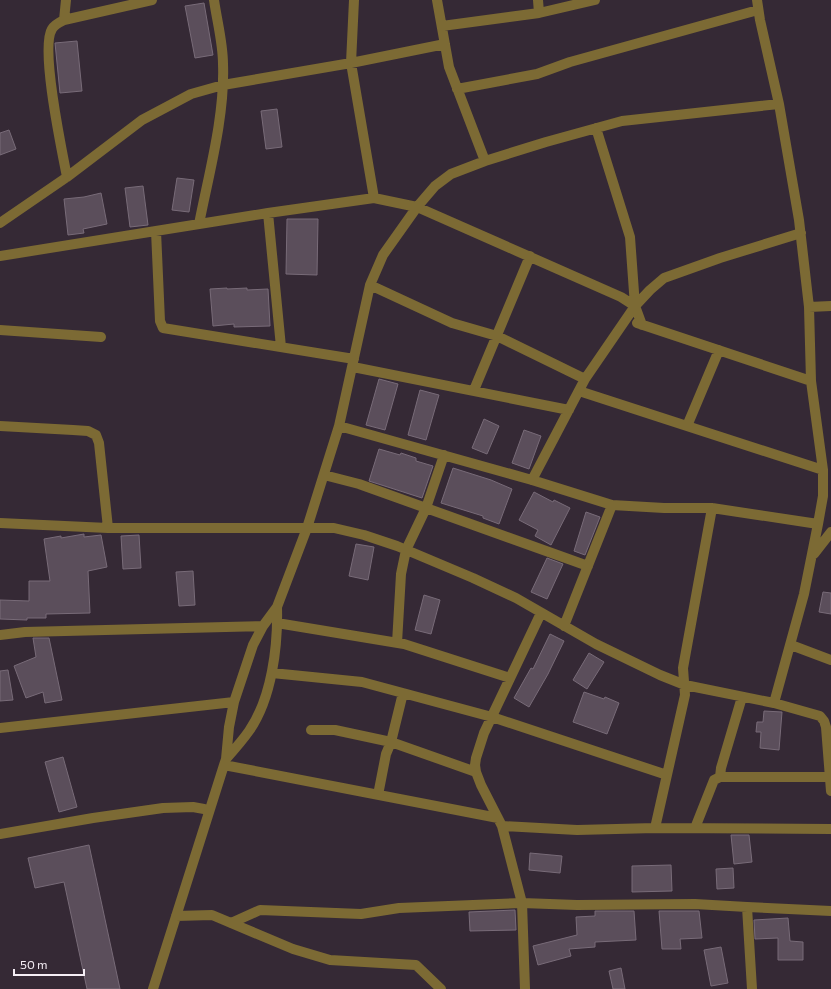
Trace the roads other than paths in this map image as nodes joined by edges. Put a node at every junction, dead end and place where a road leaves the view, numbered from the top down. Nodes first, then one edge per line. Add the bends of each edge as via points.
1 (66, 0) edge
2 (152, 0) edge
3 (214, 0) edge
4 (354, 0) edge
5 (438, 0) edge
6 (538, 0) edge
7 (596, 0) edge
8 (758, 5) edge
9 (539, 12) junction
10 (64, 20) junction
11 (442, 26) junction
12 (445, 44) junction
13 (352, 63) junction
14 (223, 85) junction
15 (457, 89) junction
16 (779, 104) junction
17 (596, 128) junction
18 (485, 161) junction
19 (66, 177) junction
20 (374, 198) junction
21 (417, 207) junction
22 (268, 213) junction
23 (0, 223) edge
24 (199, 224) junction
25 (156, 231) junction
26 (801, 233) junction
27 (0, 256) edge
28 (530, 256) junction
29 (370, 286) junction
30 (635, 306) junction
31 (831, 306) edge
32 (809, 307) junction
33 (626, 320) junction
34 (642, 325) junction
35 (0, 330) edge
36 (497, 336) junction
37 (101, 337) dead end
38 (281, 347) junction
39 (719, 350) junction
40 (354, 363) junction
41 (585, 379) junction
42 (811, 381) junction
43 (474, 390) junction
44 (579, 391) junction
45 (569, 410) junction
46 (0, 426) edge
47 (339, 426) junction
48 (687, 426) junction
49 (444, 455) junction
50 (823, 470) junction
51 (324, 475) junction
52 (532, 480) junction
53 (612, 505) junction
54 (426, 508) junction
55 (712, 508) junction
56 (0, 523) edge
57 (818, 524) junction
58 (108, 528) junction
59 (308, 528) junction
60 (831, 532) edge
61 (406, 550) junction
62 (812, 557) junction
63 (588, 566) junction
64 (277, 607) junction
65 (541, 613) junction
66 (278, 623) junction
67 (263, 626) junction
68 (564, 626) junction
69 (0, 635) edge
70 (397, 643) junction
71 (791, 645) junction
72 (831, 660) edge
73 (272, 673) junction
74 (510, 678) junction
75 (684, 685) junction
76 (403, 693) junction
77 (742, 697) junction
78 (234, 702) junction
79 (774, 703) junction
80 (492, 717) junction
81 (0, 728) edge
82 (311, 730) dead end
83 (391, 742) junction
84 (225, 762) junction
85 (476, 772) junction
86 (667, 774) junction
87 (720, 777) junction
88 (830, 777) edge
89 (831, 791) edge
90 (378, 795) junction
91 (209, 812) junction
92 (500, 822) junction
93 (655, 828) junction
94 (695, 828) junction
95 (831, 828) edge
96 (0, 834) edge
97 (522, 904) junction
98 (747, 907) junction
99 (831, 911) edge
100 (176, 916) junction
101 (231, 923) junction
102 (750, 988) edge
103 (153, 989) edge
104 (441, 989) edge
105 (525, 989) edge

1 - 10 street
2 - 10 street
3 - 14 street via 223,62
4 - 13 street
5 - 11 street
6 - 9 street
7 - 9 street
8 - 15 street via 537,74
8 - 16 street
9 - 11 street
10 - 19 street via 52,28 47,48
11 - 12 street
12 - 13 street
12 - 15 street via 449,67
13 - 14 street
13 - 20 street
14 - 19 street via 191,94 142,120
14 - 24 street via 218,126
15 - 18 street
16 - 17 street via 622,121
16 - 26 street
17 - 18 street
17 - 30 street via 630,238
18 - 21 street via 451,174 435,186
19 - 23 street
20 - 21 street
20 - 22 street
21 - 28 street
21 - 29 street via 383,255
22 - 24 street
22 - 38 street
24 - 25 street
25 - 27 street
25 - 38 street via 160,321 163,328
26 - 30 street via 664,278
26 - 32 street
28 - 30 street via 621,297
28 - 36 street
29 - 36 street via 452,323
29 - 40 street
30 - 33 street
30 - 34 street
31 - 32 street
32 - 42 street
33 - 34 street
33 - 41 street
34 - 39 street
35 - 37 street
36 - 41 street
36 - 43 street
38 - 40 street
39 - 42 street
39 - 48 street
40 - 43 street
40 - 47 street
41 - 44 street
42 - 50 street
43 - 45 street
44 - 45 street
44 - 48 street
45 - 52 street
46 - 58 street via 88,431 96,435
47 - 49 street
47 - 51 street
48 - 50 street
49 - 52 street
49 - 54 street
50 - 57 street via 823,496
51 - 54 street via 359,484
51 - 59 street
52 - 53 street
53 - 55 street
53 - 63 street
54 - 61 street
54 - 63 street
55 - 57 street
55 - 75 street via 683,668
56 - 58 street
57 - 62 street
58 - 59 street
59 - 61 street via 334,528
59 - 64 street
60 - 62 street
61 - 65 street via 516,598
61 - 70 street via 400,574
62 - 71 street
63 - 68 street
64 - 66 street
64 - 67 street
65 - 68 street
65 - 74 street
66 - 70 street
66 - 73 street
67 - 69 street via 25,632
67 - 78 street via 253,645
68 - 75 street via 596,644
70 - 74 street
71 - 72 street
71 - 79 street
73 - 76 street via 362,682
73 - 84 street via 267,696 250,730
74 - 80 street
75 - 77 street
75 - 86 street via 685,695
76 - 80 street
76 - 83 street
77 - 79 street
77 - 87 street
78 - 81 street
78 - 84 street
79 - 88 street via 820,716 824,721
80 - 85 street via 476,758
80 - 86 street
82 - 83 street via 335,730
83 - 85 street
83 - 90 street
84 - 90 street
84 - 91 street
85 - 92 street via 480,785
86 - 93 street
87 - 88 street
87 - 94 street via 714,780
88 - 89 street
90 - 92 street
91 - 96 street via 193,807 163,808
91 - 100 street
92 - 93 street via 577,830
92 - 97 street
93 - 94 street
94 - 95 street
97 - 98 street via 695,904
97 - 101 street via 399,908 361,914 260,910
97 - 105 street
98 - 99 street
98 - 102 street
100 - 101 street via 212,915
100 - 103 street
101 - 104 street via 293,949 330,960 416,965

